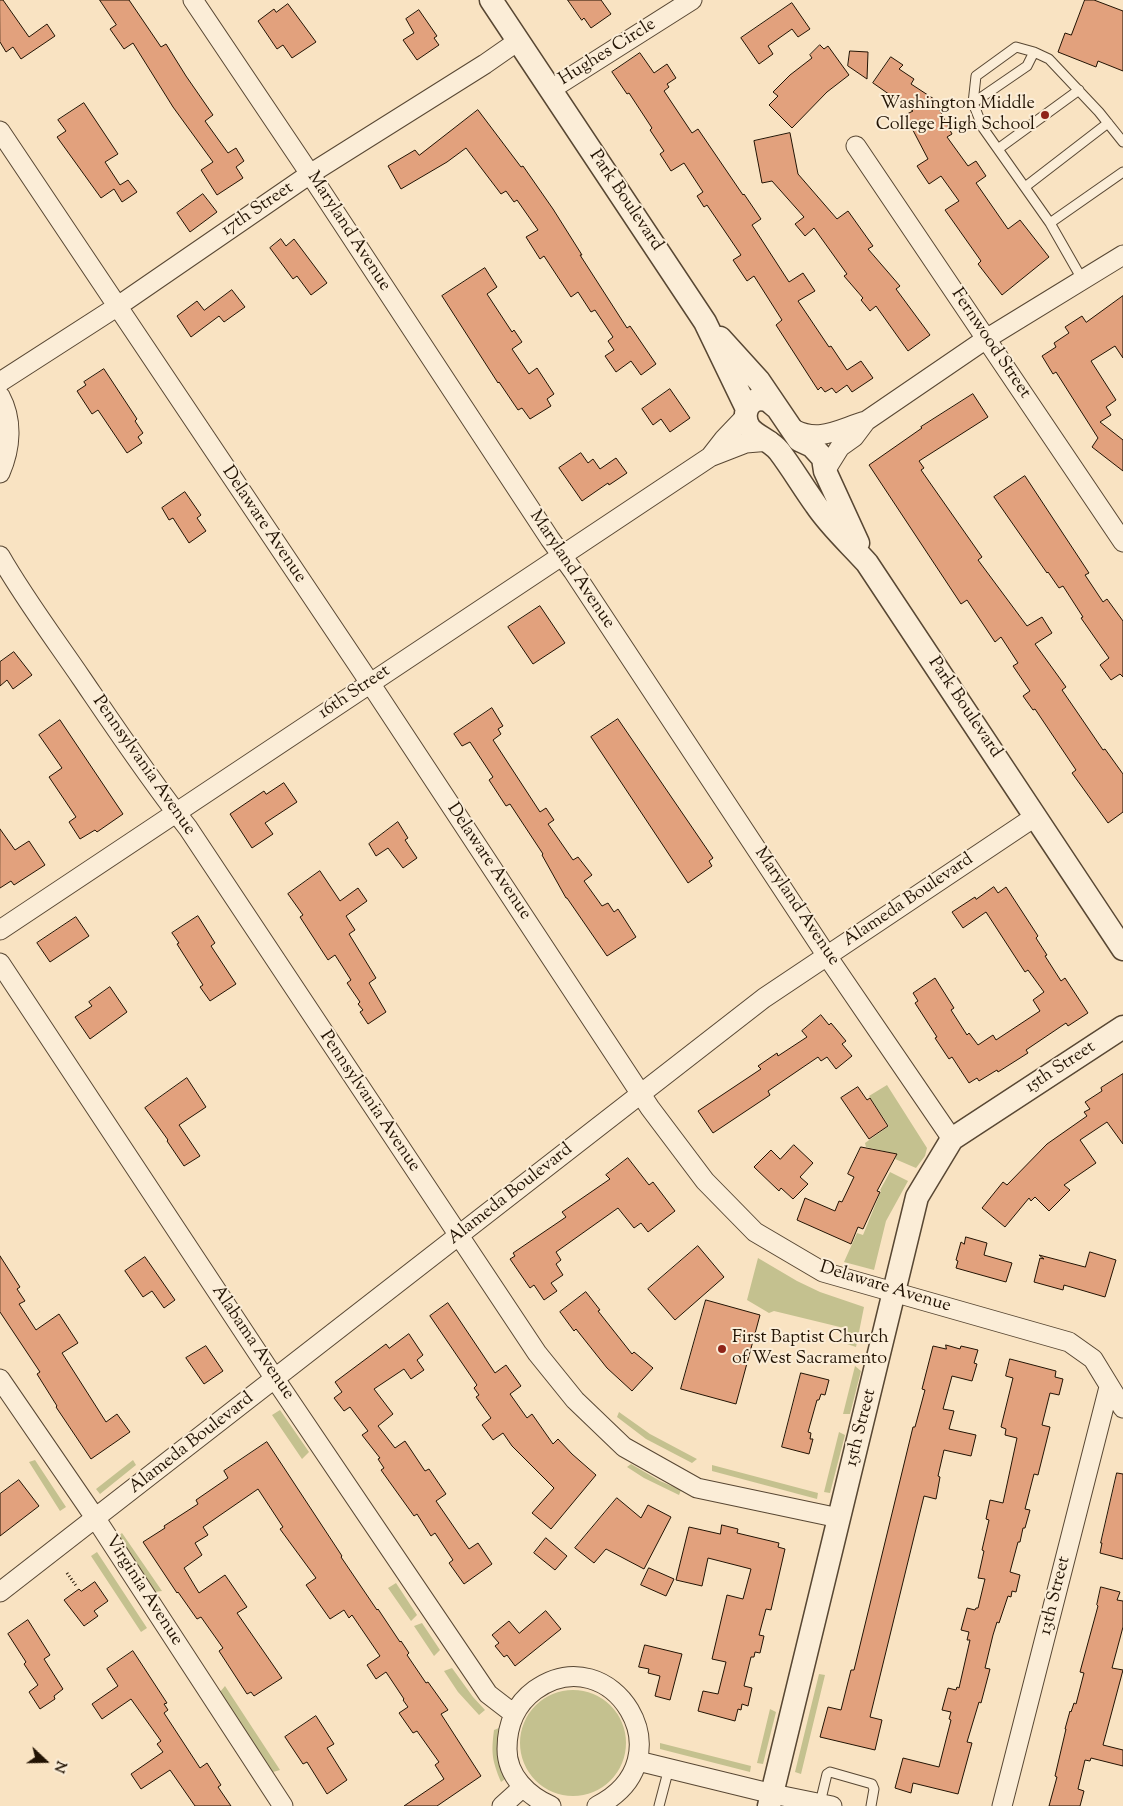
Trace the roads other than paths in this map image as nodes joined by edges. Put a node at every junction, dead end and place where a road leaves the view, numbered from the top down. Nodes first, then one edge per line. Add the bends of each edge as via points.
1 (192, 0) edge
2 (491, 0) edge
3 (692, 0) edge
4 (518, 41) junction
5 (1034, 52) junction
6 (550, 90) junction
7 (1079, 90) junction
8 (973, 103) junction
9 (1108, 123) junction
10 (0, 131) edge
11 (1123, 142) edge
12 (856, 146) dead end
13 (998, 149) junction
14 (1123, 172) edge
15 (310, 174) junction
16 (1025, 187) junction
17 (1050, 223) junction
18 (1123, 255) edge
19 (1082, 279) junction
20 (118, 306) junction
21 (705, 322) junction
22 (986, 339) junction
23 (0, 382) edge
24 (0, 396) edge
25 (776, 406) junction
26 (746, 413) junction
27 (866, 421) junction
28 (790, 427) junction
29 (770, 441) junction
30 (710, 457) junction
31 (825, 471) junction
32 (0, 473) edge
33 (796, 474) junction
34 (1121, 537) edge
35 (562, 555) junction
36 (0, 556) edge
37 (867, 563) junction
38 (370, 683) junction
39 (176, 813) junction
40 (1036, 816) junction
41 (0, 930) edge
42 (1123, 950) edge
43 (827, 956) junction
44 (0, 963) edge
45 (1123, 1027) edge
46 (642, 1093) junction
47 (952, 1139) junction
48 (459, 1237) junction
49 (895, 1292) junction
50 (0, 1379) edge
51 (275, 1379) junction
52 (1109, 1387) junction
53 (1123, 1408) edge
54 (839, 1518) junction
55 (96, 1519) junction
56 (0, 1592) edge
57 (514, 1714) junction
58 (638, 1761) junction
59 (669, 1768) junction
60 (522, 1787) junction
61 (771, 1800) edge
62 (826, 1805) edge
63 (283, 1806) edge
64 (502, 1806) edge
65 (551, 1806) edge
66 (597, 1806) edge
67 (659, 1806) edge
68 (871, 1806) edge
69 (1002, 1806) edge

1 - 15 street, Maryland Avenue
2 - 4 street, Park Boulevard
3 - 6 street, Hughes Circle
4 - 6 street, Park Boulevard
4 - 15 street, 17th Street
5 - 7 lane via 1050,59
5 - 8 lane via 1027,66
5 - 8 lane via 1016,47 976,76
6 - 21 street, Park Boulevard
7 - 9 lane
7 - 13 lane
8 - 13 lane via 983,128
9 - 11 lane
9 - 16 lane
10 - 20 street, Delaware Avenue
12 - 22 street, Fernwood Street
13 - 16 lane
14 - 17 lane
15 - 20 street, 17th Street
15 - 35 street, Maryland Avenue
16 - 17 lane
17 - 19 lane
18 - 19 street
19 - 22 street
20 - 23 street, 17th Street
20 - 38 street, Delaware Avenue
21 - 25 street via 759,381
21 - 26 street, Park Boulevard
22 - 27 street
22 - 34 street, Fernwood Street
24 - 32 street via 9,428 6,458
25 - 26 street via 767,400 758,400 752,402
25 - 28 street
26 - 29 street, Park Boulevard via 750,428
26 - 30 street
27 - 28 street via 826,435 809,435
27 - 31 street via 854,437 840,447
28 - 31 street via 799,440 812,446 823,458
29 - 30 street via 746,443
29 - 33 street, Park Boulevard
30 - 35 street, 16th Street
31 - 33 street via 815,478 806,479
31 - 37 street
33 - 37 street, Park Boulevard via 816,506
35 - 38 street, 16th Street
35 - 43 street, Maryland Avenue
36 - 39 street, Pennsylvania Avenue via 16,584
37 - 40 street, Park Boulevard
38 - 39 street, 16th Street
38 - 46 street, Delaware Avenue
39 - 41 street, 16th Street
39 - 48 street, Pennsylvania Avenue
40 - 42 street, Park Boulevard
40 - 43 street, Alameda Boulevard
43 - 46 street, Alameda Boulevard via 764,998
43 - 47 street, Maryland Avenue
44 - 51 street, Alabama Avenue
45 - 47 street, 15th Street
46 - 48 street, Alameda Boulevard
46 - 49 street, Delaware Avenue via 705,1181 755,1232 823,1272
47 - 49 street, 15th Street via 917,1197
48 - 51 street, Alameda Boulevard
48 - 54 street, Pennsylvania Avenue via 537,1353 575,1400 624,1447 697,1488
49 - 52 street, Delaware Avenue via 1069,1342 1093,1359
49 - 54 street, 15th Street
50 - 55 street, Virginia Avenue
51 - 55 street, Alameda Boulevard
51 - 57 street, Alabama Avenue via 488,1694
52 - 53 street, Delaware Avenue
52 - 69 street, 13th Street
54 - 61 street, 15th Street
55 - 56 street, Alameda Boulevard
55 - 63 street, Virginia Avenue
57 - 58 street via 526,1696 544,1684 565,1678 586,1678 607,1686 623,1700 635,1718 640,1740
57 - 60 street via 508,1732 507,1752 512,1771
58 - 59 street
58 - 66 street via 629,1780 616,1795
59 - 61 street
59 - 67 lane
60 - 64 street
60 - 65 street via 538,1801
61 - 62 street
62 - 68 lane via 827,1774 830,1772 872,1784

